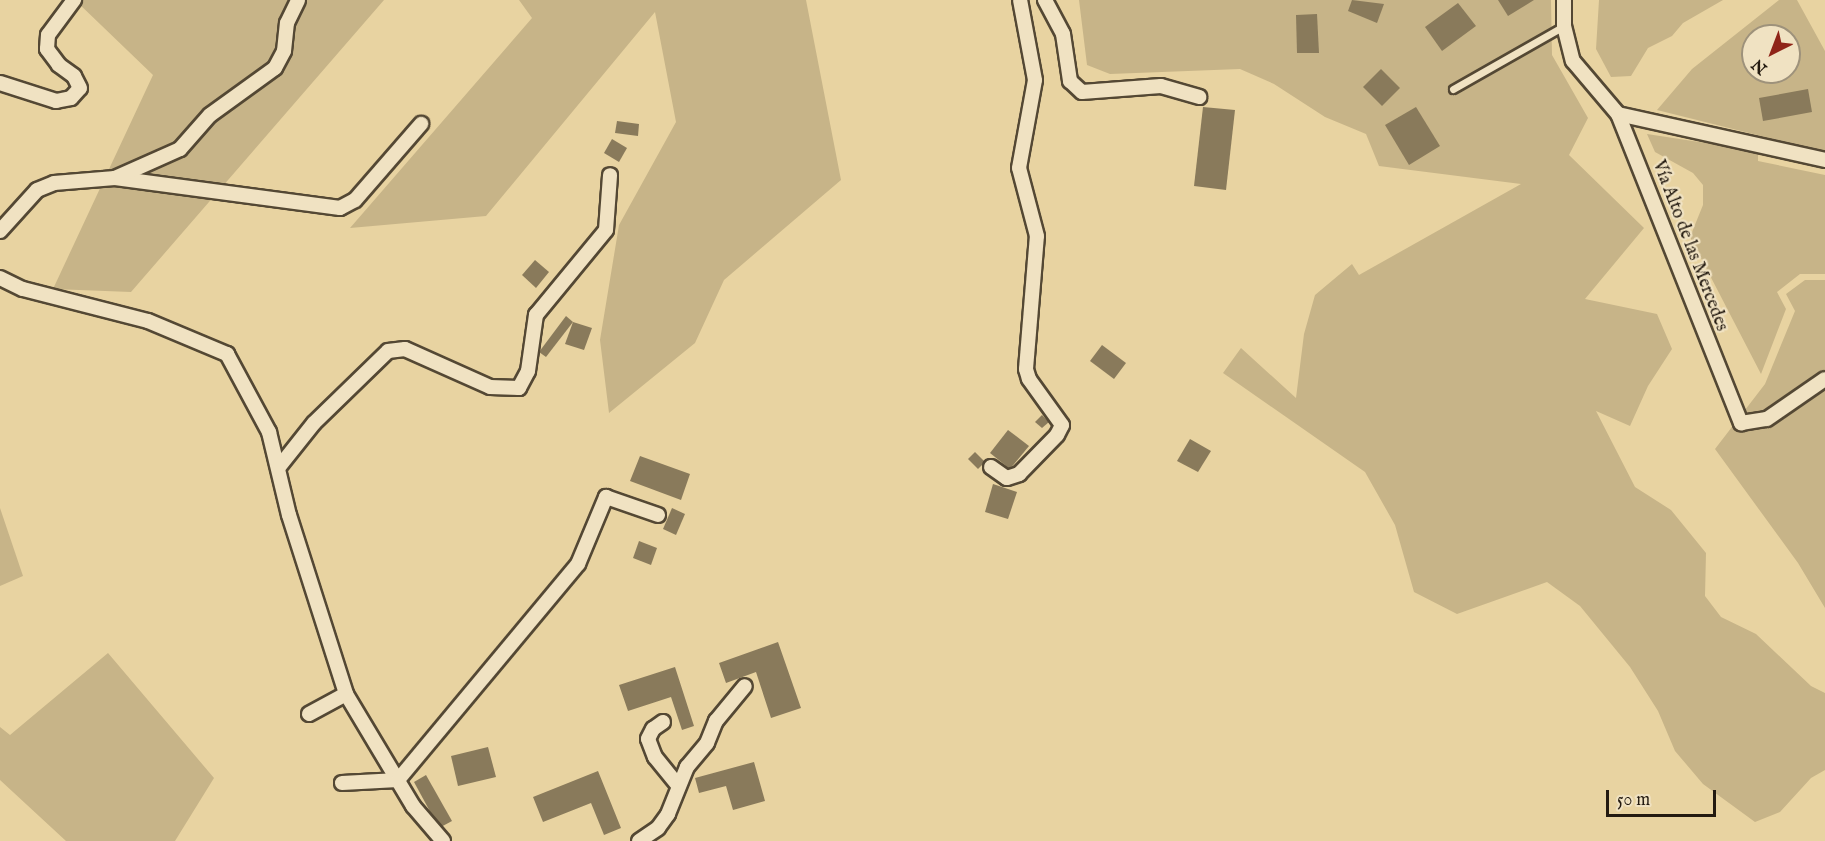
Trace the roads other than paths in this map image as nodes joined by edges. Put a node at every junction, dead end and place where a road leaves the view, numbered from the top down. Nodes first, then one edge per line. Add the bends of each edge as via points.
1 (74, 0) edge
2 (298, 0) edge
3 (1020, 0) edge
4 (1045, 0) edge
5 (1564, 0) edge
6 (1564, 26) junction
7 (0, 83) edge
8 (1453, 88) dead end
9 (1199, 97) dead end
10 (1618, 114) junction
11 (421, 124) dead end
12 (1825, 160) edge
13 (610, 175) dead end
14 (115, 178) junction
15 (0, 231) edge
16 (0, 278) edge
17 (1825, 379) edge
18 (279, 467) junction
19 (991, 467) dead end
20 (658, 515) dead end
21 (746, 686) dead end
22 (346, 694) junction
23 (309, 714) dead end
24 (663, 722) dead end
25 (398, 780) junction
26 (342, 783) dead end
27 (677, 784) junction
28 (443, 841) edge
29 (639, 841) edge

1 - 7 street via 48,35 47,49 74,76 80,88 56,101
2 - 14 street via 287,23 284,51 275,68 210,115 180,149
3 - 19 street via 1035,80 1019,168 1037,236 1026,369 1062,424 1057,435 1019,474 1007,478
4 - 9 street via 1063,34 1070,81 1082,92 1161,86
5 - 6 street, Vía Alto de las Mercedes
6 - 8 lane
6 - 10 street, Vía Alto de las Mercedes via 1574,61
10 - 12 street
10 - 17 street, Vía Alto de las Mercedes via 1741,423 1767,419
11 - 14 street via 355,200 340,208
13 - 18 street via 606,230 536,315 523,384 513,391 490,387 405,349 388,351 314,423
14 - 15 street via 54,183 37,190
16 - 18 street via 23,289 148,321 227,354 269,432
18 - 22 street via 289,515
20 - 25 street via 606,496 578,564
21 - 27 street via 716,721 707,744
22 - 23 street
22 - 25 street
24 - 27 street via 648,739 655,757
25 - 26 street
25 - 28 street via 428,826
27 - 29 street via 668,814 658,828

